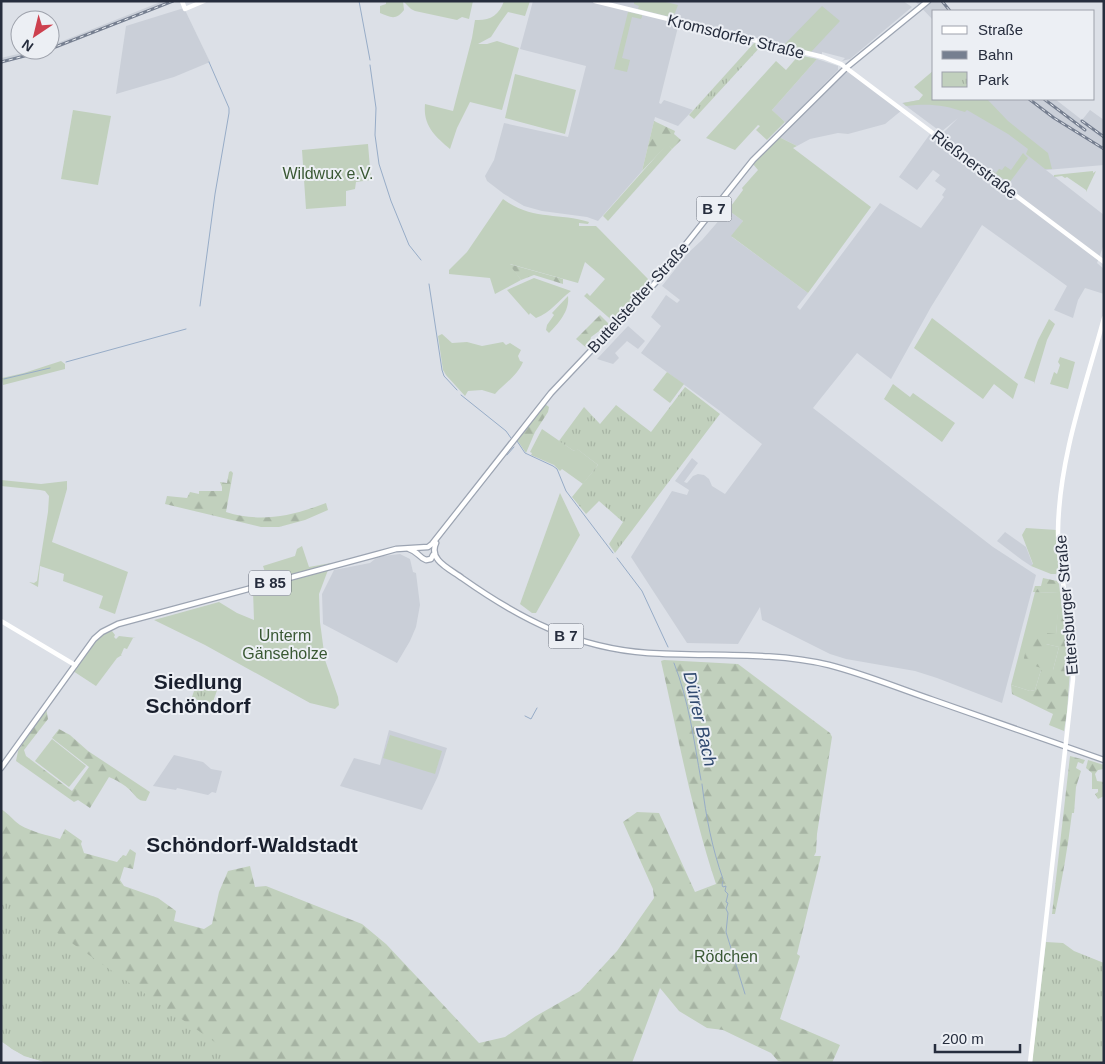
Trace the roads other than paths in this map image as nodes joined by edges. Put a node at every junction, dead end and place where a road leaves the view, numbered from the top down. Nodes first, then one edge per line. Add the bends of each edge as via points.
1 (182, 1) edge
2 (204, 1) edge
3 (595, 1) edge
4 (928, 1) edge
5 (847, 67) junction
6 (1104, 262) edge
7 (1104, 318) edge
8 (437, 540) junction
9 (428, 546) junction
10 (406, 548) junction
11 (422, 548) junction
12 (433, 552) junction
13 (420, 554) junction
14 (429, 560) junction
15 (446, 567) junction
16 (1, 621) edge
17 (75, 665) junction
18 (1066, 747) junction
19 (1104, 760) edge
20 (1, 768) edge
21 (1030, 1063) edge

1 - 2 main road via 185,8
3 - 5 main road, Kromsdorfer Straße via 823,57
4 - 5 main road, Buttelstedter Straße / B 7
5 - 6 main road, Rießnerstraße
5 - 8 main road, Buttelstedter Straße / B 7 via 753,160 655,283 551,393
7 - 18 main road, Ettersburger Straße via 1068,451 1061,496 1058,539 1073,662
8 - 9 main road, B 7
8 - 12 main road, B 7
9 - 11 main road
9 - 12 main road
10 - 11 main road, B 85
10 - 13 main road
10 - 17 main road, B 85 via 115,625 99,634
11 - 13 main road
12 - 14 main road
12 - 15 main road, B 7
13 - 14 main road via 424,560
14 - 15 main road, B 7
15 - 18 main road, B 7 via 517,614 587,643 647,653 816,662
16 - 17 main road
17 - 20 main road, B 85
18 - 19 main road, B 7
18 - 21 main road, Ettersburger Straße

